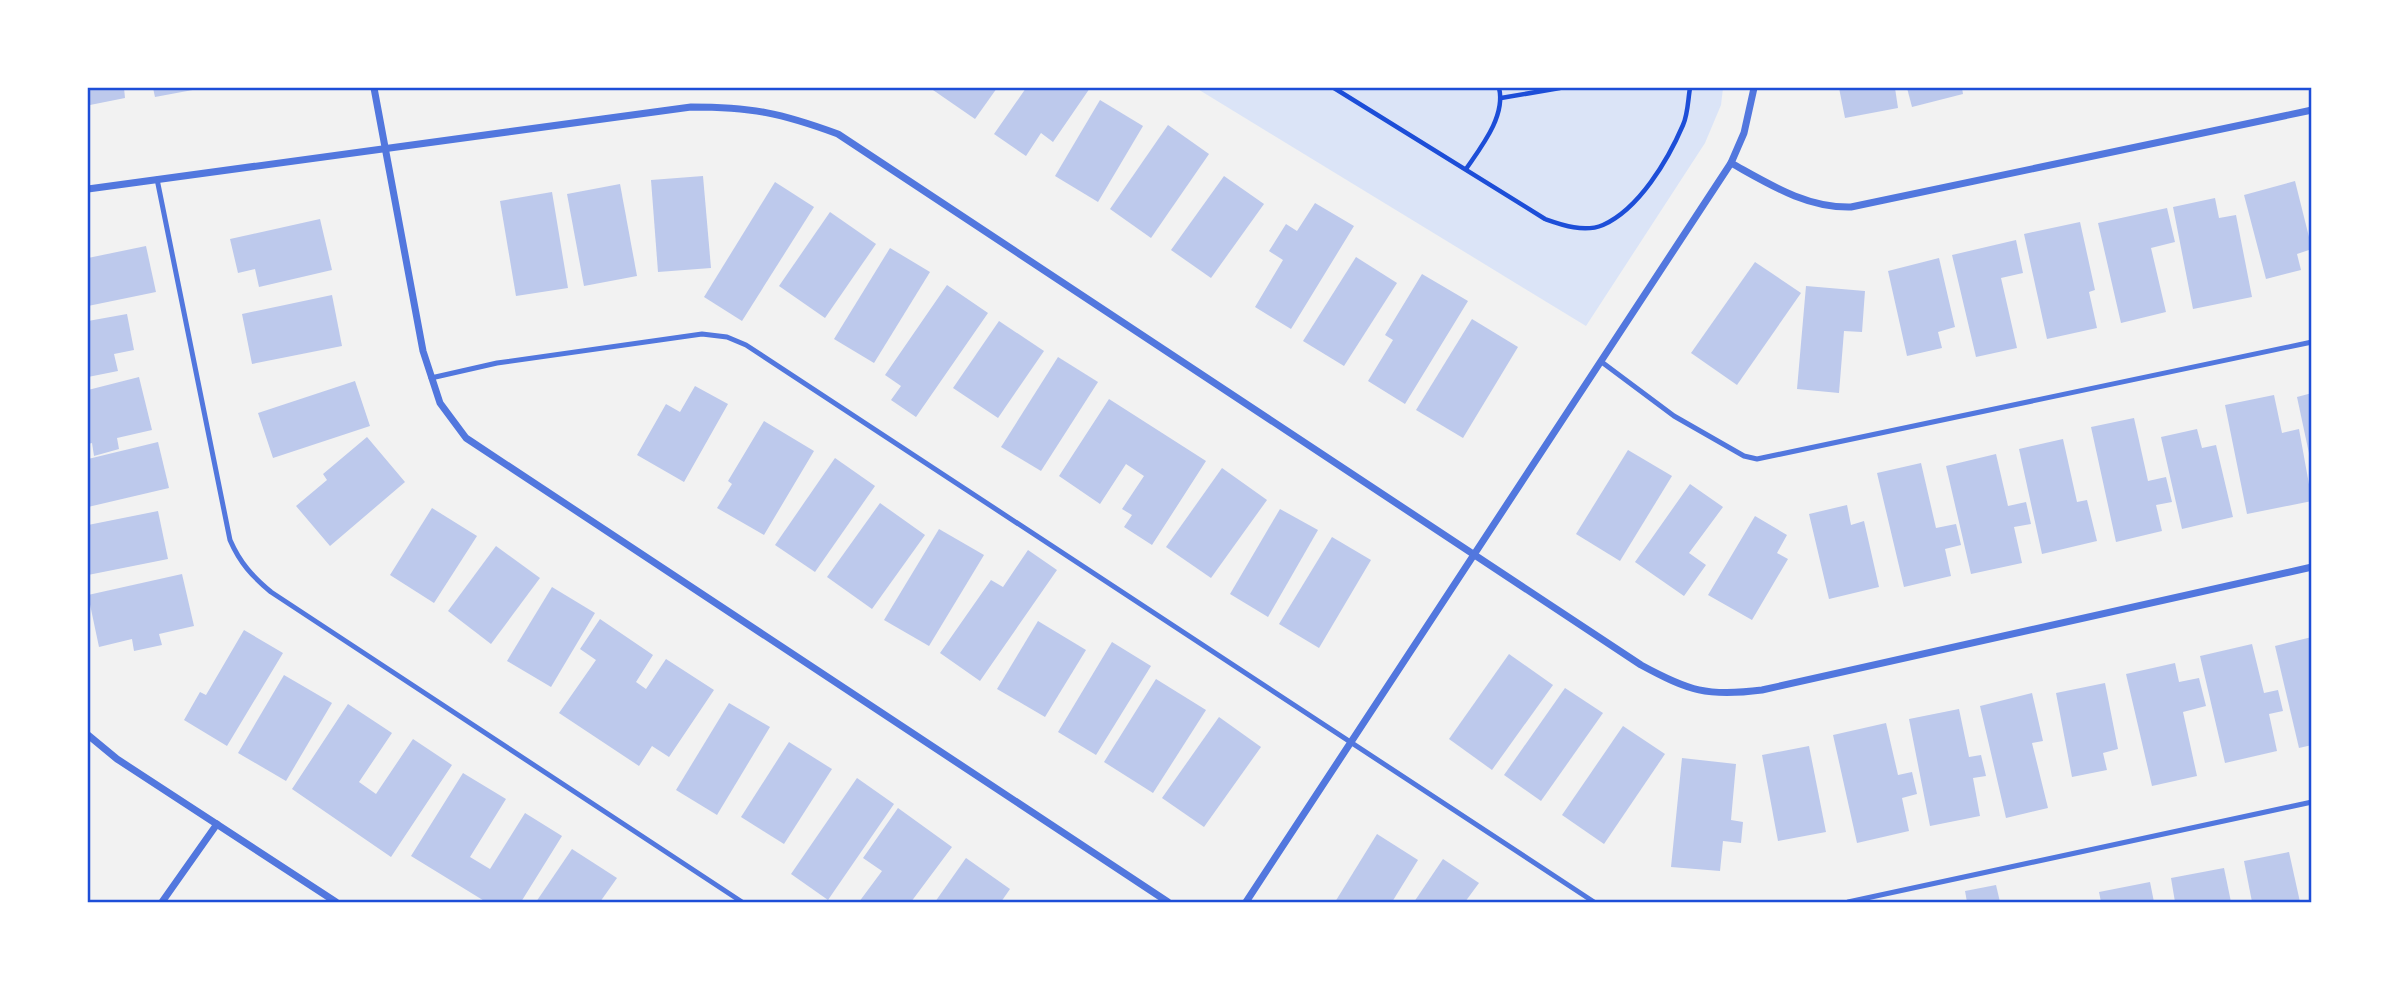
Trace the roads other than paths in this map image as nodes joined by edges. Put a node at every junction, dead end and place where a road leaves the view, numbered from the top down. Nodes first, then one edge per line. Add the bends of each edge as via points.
1 (374, 88) edge
2 (1754, 88) edge
3 (2312, 110) edge
4 (387, 147) junction
5 (1731, 163) junction
6 (157, 179) junction
7 (88, 189) edge
8 (2312, 342) edge
9 (1603, 363) junction
10 (430, 378) junction
11 (1475, 554) junction
12 (2312, 567) edge
13 (88, 736) edge
14 (1352, 742) junction
15 (2312, 802) edge
16 (217, 824) junction
17 (162, 902) edge
18 (336, 902) edge
19 (742, 902) edge
20 (1168, 902) edge
21 (1246, 902) edge
22 (1594, 902) edge
23 (1848, 902) edge

1 - 4 street
2 - 5 street via 1744,133
3 - 5 street via 1851,207 1828,208 1801,199
4 - 6 street
4 - 10 street
4 - 11 street via 691,107 766,110 838,134
5 - 9 street
6 - 7 street
6 - 19 lane via 228,530 239,560 271,592
8 - 9 lane via 1757,459 1674,416
9 - 11 street
10 - 14 lane via 497,363 670,337 702,334 736,341
10 - 20 street via 440,403 466,438 501,464
11 - 12 street via 1641,666 1680,686 1726,695
11 - 14 street
13 - 16 street
14 - 21 street
14 - 22 lane
15 - 23 lane
16 - 17 street
16 - 18 street

